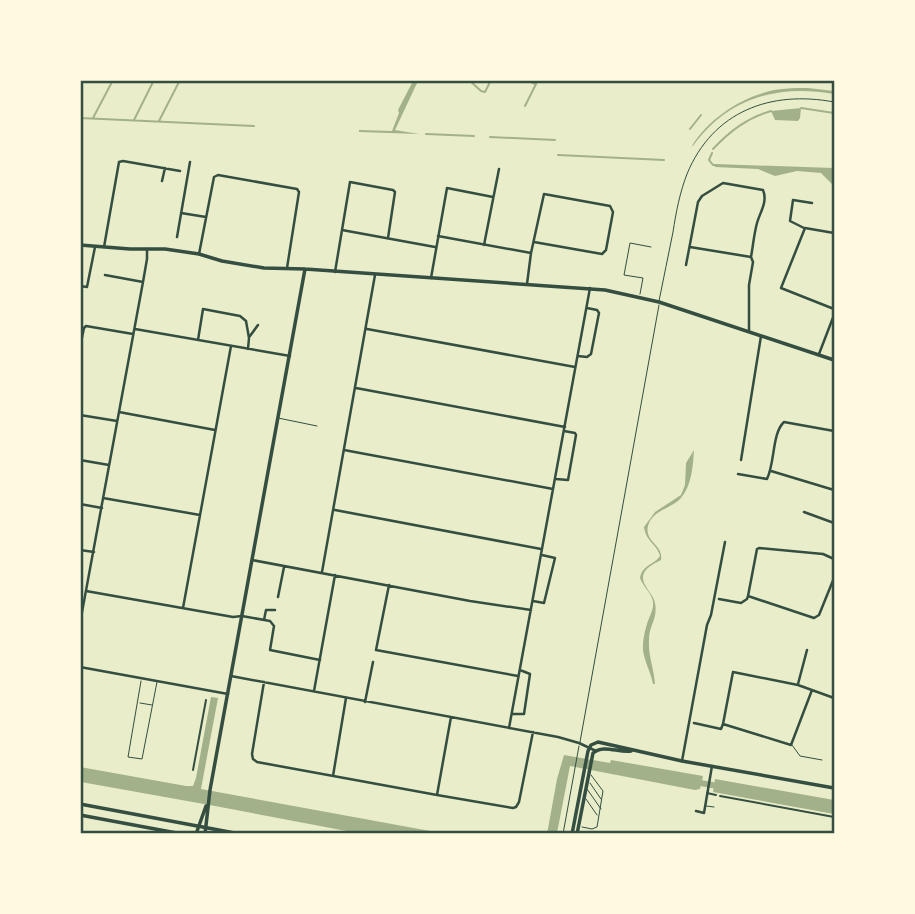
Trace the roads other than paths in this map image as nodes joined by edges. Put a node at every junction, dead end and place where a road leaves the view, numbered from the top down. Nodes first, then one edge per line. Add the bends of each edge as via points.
1 (835, 102) edge
2 (190, 162) dead end
3 (165, 168) junction
4 (499, 169) dead end
5 (180, 170) dead end
6 (162, 181) dead end
7 (493, 197) junction
8 (812, 203) dead end
9 (181, 213) junction
10 (206, 217) junction
11 (805, 228) junction
12 (342, 230) junction
13 (835, 233) edge
14 (438, 236) junction
15 (177, 237) dead end
16 (388, 238) junction
17 (534, 242) junction
18 (80, 245) edge
19 (484, 245) junction
20 (95, 247) junction
21 (104, 247) junction
22 (436, 247) junction
23 (651, 247) dead end
24 (690, 247) junction
25 (147, 249) junction
26 (531, 253) junction
27 (199, 254) junction
28 (751, 257) junction
29 (686, 265) dead end
30 (287, 268) junction
31 (306, 269) junction
32 (335, 272) junction
33 (104, 275) dead end
34 (375, 275) junction
35 (431, 278) junction
36 (143, 282) junction
37 (527, 284) junction
38 (80, 286) edge
39 (590, 288) junction
40 (639, 296) junction
41 (659, 302) junction
42 (587, 308) junction
43 (835, 309) edge
44 (835, 315) edge
45 (258, 325) dead end
46 (135, 329) junction
47 (367, 329) junction
48 (749, 331) junction
49 (134, 334) junction
50 (761, 336) junction
51 (248, 338) junction
52 (198, 340) junction
53 (230, 346) junction
54 (80, 347) edge
55 (248, 349) junction
56 (818, 355) junction
57 (290, 356) junction
58 (578, 356) junction
59 (835, 360) edge
60 (575, 367) junction
61 (356, 388) junction
62 (119, 411) junction
63 (80, 415) edge
64 (278, 418) junction
65 (117, 421) junction
66 (317, 425) dead end
67 (565, 429) junction
68 (215, 430) junction
69 (835, 431) edge
70 (344, 450) junction
71 (80, 460) edge
72 (741, 460) dead end
73 (109, 466) junction
74 (771, 471) junction
75 (738, 474) dead end
76 (556, 478) junction
77 (553, 489) junction
78 (835, 490) edge
79 (103, 498) junction
80 (80, 504) edge
81 (102, 508) junction
82 (333, 510) junction
83 (804, 512) dead end
84 (200, 515) junction
85 (835, 523) edge
86 (725, 542) dead end
87 (80, 550) edge
88 (541, 550) junction
89 (94, 552) junction
90 (541, 555) junction
91 (835, 559) edge
92 (252, 560) junction
93 (284, 566) junction
94 (322, 572) junction
95 (335, 575) junction
96 (835, 578) edge
97 (388, 585) junction
98 (86, 591) junction
99 (748, 596) junction
100 (278, 597) dead end
101 (719, 599) dead end
102 (533, 601) junction
103 (183, 608) junction
104 (275, 610) dead end
105 (531, 610) junction
106 (242, 616) junction
107 (264, 620) junction
108 (80, 622) edge
109 (807, 650) dead end
110 (320, 660) junction
111 (373, 662) dead end
112 (80, 667) edge
113 (520, 670) junction
114 (232, 676) junction
115 (518, 676) junction
116 (141, 679) junction
117 (157, 681) junction
118 (264, 682) junction
119 (797, 685) junction
120 (812, 690) junction
121 (314, 691) junction
122 (228, 694) junction
123 (346, 698) junction
124 (835, 698) edge
125 (206, 700) dead end
126 (137, 702) junction
127 (365, 702) junction
128 (153, 705) junction
129 (512, 714) junction
130 (451, 717) junction
131 (694, 723) dead end
132 (723, 724) junction
133 (509, 728) junction
134 (533, 732) junction
135 (579, 743) junction
136 (791, 744) junction
137 (589, 748) junction
138 (633, 750) junction
139 (596, 751) junction
140 (588, 759) junction
141 (822, 760) dead end
142 (682, 761) junction
143 (712, 766) junction
144 (193, 770) dead end
145 (333, 776) junction
146 (586, 783) junction
147 (835, 788) edge
148 (707, 793) junction
149 (437, 795) junction
150 (602, 801) junction
151 (80, 804) edge
152 (207, 805) junction
153 (705, 805) junction
154 (714, 807) dead end
155 (601, 809) junction
156 (696, 811) dead end
157 (80, 815) edge
158 (598, 817) junction
159 (835, 817) edge
160 (198, 825) junction
161 (206, 827) junction
162 (579, 827) junction
163 (573, 828) junction
164 (182, 834) edge
165 (196, 834) edge
166 (205, 834) edge
167 (240, 834) edge
168 (564, 834) edge
169 (572, 834) edge
170 (577, 834) edge

1 - 41 lane via 792,98 754,106 733,117 708,140 690,167 680,197
2 - 9 street
3 - 5 street
3 - 6 street
3 - 21 street via 119,162
4 - 7 street
7 - 14 street via 447,188
7 - 19 street
8 - 11 street via 793,200 790,221
9 - 10 street
9 - 15 street
10 - 27 street
10 - 30 street via 218,175 297,189
11 - 13 street
11 - 43 street via 781,288
12 - 16 street
12 - 16 street via 350,182 395,192
12 - 32 street
14 - 19 street
14 - 22 street
16 - 22 street
17 - 17 street via 544,194 610,206 613,212 602,254
17 - 26 street
18 - 20 street
19 - 26 street
20 - 21 street
20 - 38 street via 87,287
21 - 25 street
22 - 35 street
23 - 40 lane via 630,243 624,275 643,278
24 - 28 street
24 - 28 street via 698,202 723,183 763,190 765,195
24 - 29 street
25 - 27 street
25 - 36 street
26 - 37 street
27 - 30 street via 245,265
28 - 48 street
30 - 31 street
31 - 32 street
31 - 57 street
32 - 34 street
33 - 36 street
34 - 35 street
34 - 47 street
35 - 37 street
36 - 46 street
37 - 39 street
39 - 40 street
39 - 42 street
40 - 41 street
41 - 48 street
41 - 135 lane
42 - 58 street
42 - 58 street via 599,313 591,354
44 - 56 street
45 - 51 street
46 - 49 street
46 - 52 street
47 - 60 street
47 - 61 street
48 - 50 street
49 - 54 street via 86,326
49 - 62 street
50 - 56 street
50 - 72 street
51 - 52 street via 246,321 240,316 204,309
51 - 55 street
52 - 53 street
53 - 55 street
53 - 68 street
55 - 57 street
56 - 59 street
57 - 64 street
58 - 60 street
60 - 67 street
61 - 67 street
61 - 70 street
62 - 65 street
62 - 68 street
63 - 65 street
64 - 66 lane
64 - 92 street
65 - 73 street
67 - 76 street
67 - 76 street via 576,435 568,480
68 - 84 street
69 - 74 street via 784,422
70 - 77 street
70 - 82 street
71 - 73 street
73 - 79 street
74 - 75 street via 767,479
74 - 78 street
76 - 77 street
77 - 88 street
79 - 81 street
79 - 84 street
80 - 81 street
81 - 89 street
82 - 88 street
82 - 94 street
83 - 85 street
84 - 103 street
86 - 142 street
87 - 89 street
88 - 90 street
89 - 98 street
90 - 102 street
90 - 102 street via 555,558 544,603
91 - 99 street via 759,548
92 - 93 street
92 - 106 street
93 - 94 street
93 - 100 street
94 - 95 street
95 - 97 street
95 - 110 street
96 - 99 street via 814,618
97 - 105 street
97 - 115 street via 376,650
98 - 103 street
98 - 108 street
99 - 101 street via 741,603
102 - 105 street
103 - 106 street
104 - 107 street via 266,610
105 - 113 street
106 - 107 street
106 - 114 street
107 - 110 street via 274,626 270,650
109 - 119 street
110 - 121 street
111 - 127 street
112 - 116 street
113 - 115 street
113 - 129 street via 530,674 524,714
114 - 118 street
114 - 122 street
115 - 129 street
116 - 117 street
116 - 126 lane
117 - 122 street
117 - 128 lane
118 - 121 street
118 - 145 street via 253,759
119 - 120 street
119 - 132 street via 733,672
120 - 124 street
120 - 136 street
121 - 123 street
122 - 152 street
123 - 127 street
123 - 145 street
125 - 144 street
126 - 128 lane
126 - 128 lane via 128,757 142,759
127 - 130 street
129 - 133 street
130 - 133 street
130 - 149 street
131 - 132 street via 722,729
132 - 136 street
133 - 134 street
134 - 135 street
134 - 149 street via 516,807
135 - 137 street
135 - 168 lane
136 - 141 lane via 800,756
137 - 138 street via 598,742
137 - 139 street
137 - 140 street
138 - 139 street
138 - 142 street
139 - 140 street
140 - 146 street
142 - 143 street
143 - 147 street
143 - 148 street
145 - 149 street
146 - 150 lane
146 - 150 lane via 603,791
146 - 155 lane
146 - 158 lane
146 - 162 street
146 - 163 street
148 - 153 street
148 - 159 street
150 - 155 lane
151 - 160 street
152 - 160 street
152 - 161 street
153 - 154 lane
153 - 156 street via 704,813
155 - 158 lane
157 - 164 street
158 - 162 lane via 597,827
160 - 161 street
160 - 165 street
161 - 166 street
161 - 167 street
162 - 163 lane
162 - 170 street
163 - 169 street

